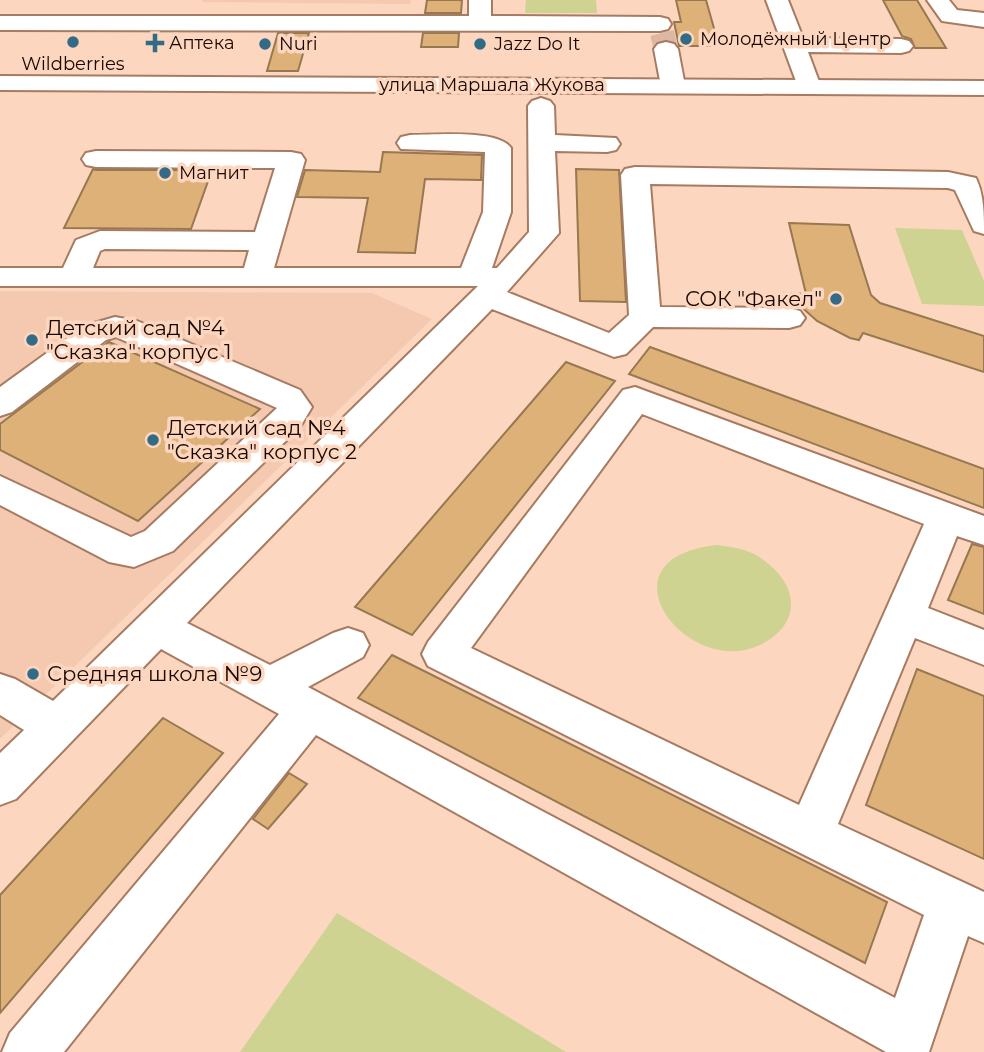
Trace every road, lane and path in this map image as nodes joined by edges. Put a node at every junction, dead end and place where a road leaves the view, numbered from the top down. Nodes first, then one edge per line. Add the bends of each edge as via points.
1 (21, 0) edge
2 (195, 0) edge
3 (656, 0) edge
4 (777, 0) edge
5 (938, 0) edge
6 (333, 11) edge
7 (480, 11) edge
8 (984, 20) edge
9 (3, 22) edge
10 (185, 23) junction
11 (663, 35) junction
12 (793, 45) junction
13 (901, 46) dead end
14 (0, 83) edge
15 (673, 86) junction
16 (808, 87) junction
17 (984, 88) edge
18 (614, 96) junction
19 (0, 102) edge
20 (541, 106) junction
21 (984, 107) edge
22 (410, 143) dead end
23 (543, 143) junction
24 (607, 144) dead end
25 (96, 159) dead end
26 (984, 225) edge
27 (267, 241) junction
28 (0, 277) edge
29 (74, 277) junction
30 (256, 277) junction
31 (486, 288) junction
32 (645, 317) junction
33 (789, 318) dead end
34 (0, 404) edge
35 (224, 479) junction
36 (0, 489) edge
37 (278, 504) junction
38 (965, 524) edge
39 (904, 616) junction
40 (156, 627) junction
41 (348, 645) dead end
42 (984, 648) edge
43 (1, 695) edge
44 (290, 698) junction
45 (57, 727) junction
46 (0, 784) edge
47 (810, 834) junction
48 (968, 911) edge
49 (906, 1043) edge
50 (29, 1052) edge

1 - 9 main road
2 - 10 main road
3 - 11 main road
4 - 12 main road
5 - 8 main road via 950,16
6 - 7 main road
6 - 10 main road
7 - 11 main road
9 - 10 main road
11 - 15 main road
12 - 13 main road
12 - 16 main road
14 - 18 main road, улица Маршала Жукова
15 - 16 main road, улица Маршала Жукова
15 - 18 main road, улица Маршала Жукова
16 - 17 main road, улица Маршала Жукова
18 - 20 main road, улица Маршала Жукова
18 - 21 main road, улица Маршала Жукова
19 - 20 main road, улица Маршала Жукова
20 - 23 main road
22 - 31 main road via 498,148 497,212
23 - 24 main road
23 - 31 main road via 544,233
25 - 27 main road via 291,160
26 - 32 main road via 966,184 948,180 635,174
27 - 29 main road via 100,240 87,246
27 - 30 main road
28 - 29 main road
29 - 30 main road
30 - 31 main road via 411,278
31 - 32 main road via 614,347
31 - 37 main road
32 - 33 main road
34 - 35 main road via 95,333 126,328 293,402 288,419
35 - 36 main road via 159,541 134,552 113,547
35 - 37 main road
37 - 40 main road
38 - 39 main road
38 - 47 main road via 635,398 443,654
39 - 42 main road
39 - 47 main road
40 - 44 main road
40 - 45 main road
41 - 44 main road
43 - 45 main road
44 - 49 main road
44 - 50 main road
45 - 46 main road
47 - 48 main road
48 - 49 main road

